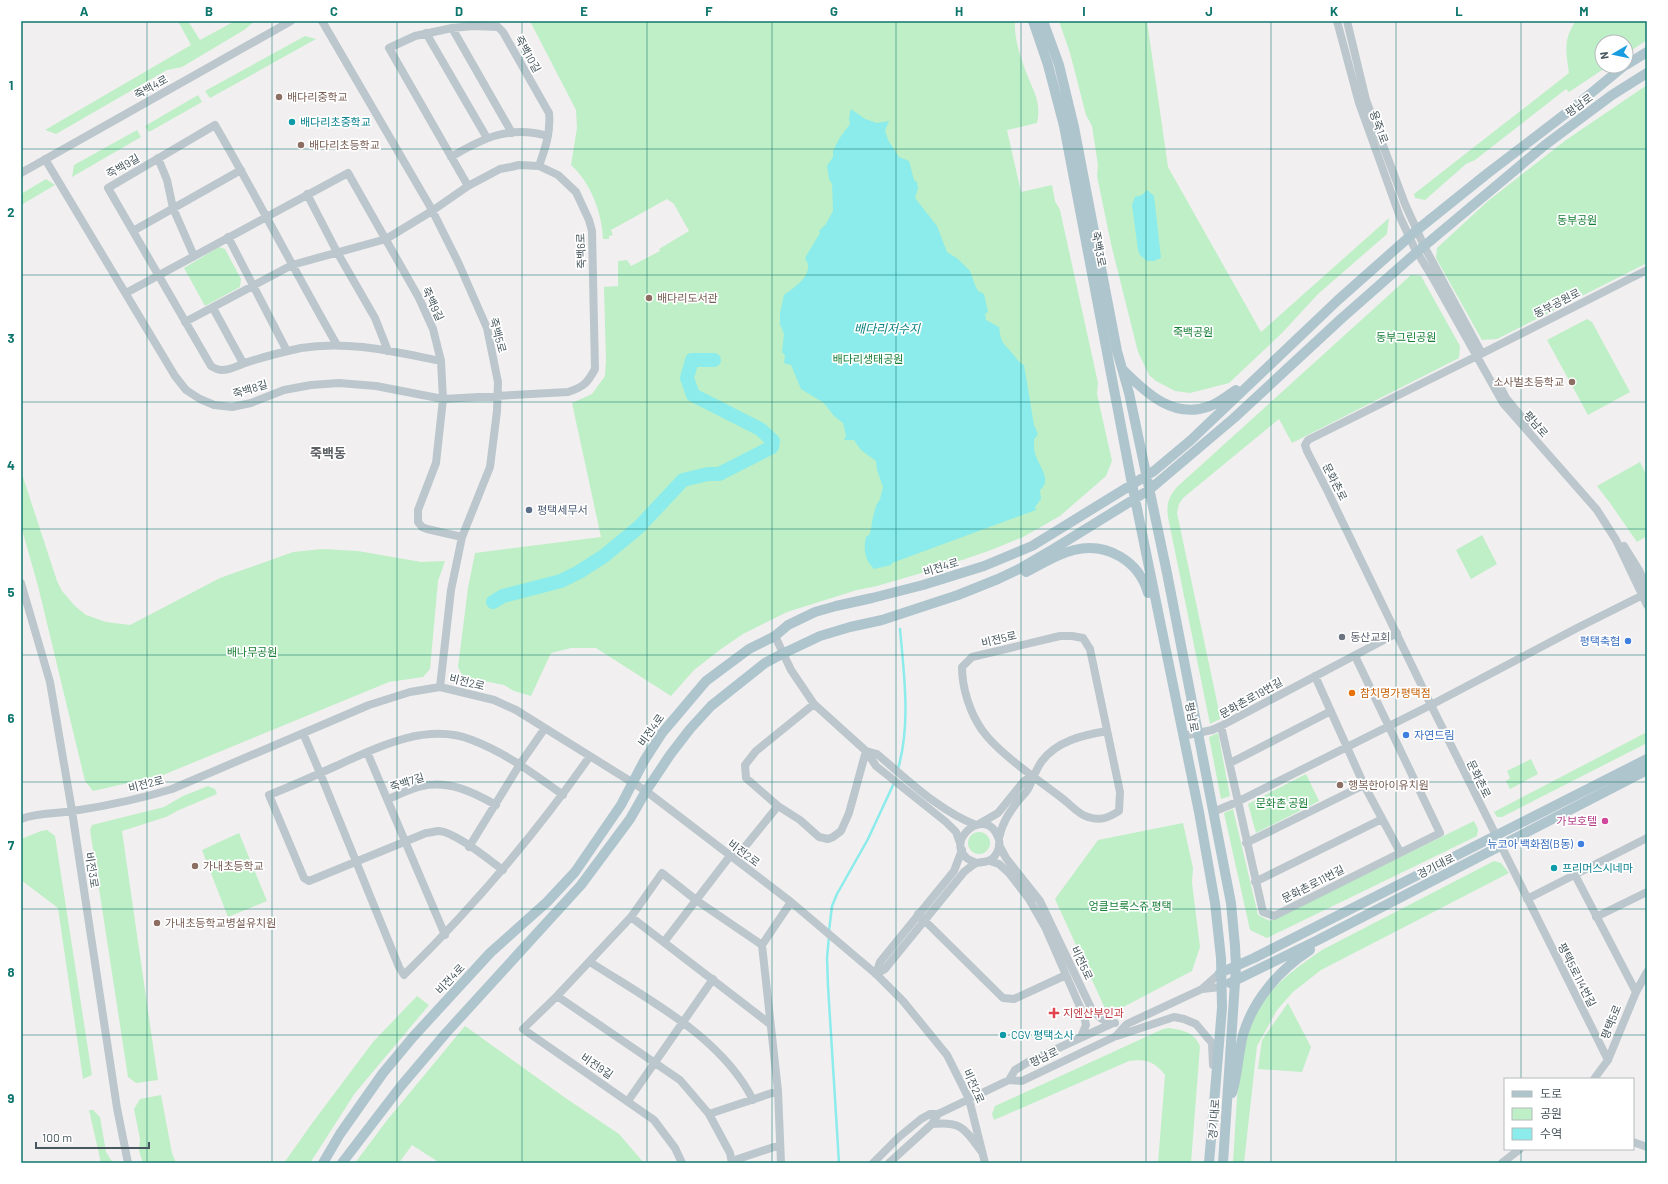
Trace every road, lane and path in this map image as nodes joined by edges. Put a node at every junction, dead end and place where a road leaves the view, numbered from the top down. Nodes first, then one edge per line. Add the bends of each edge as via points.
1 (291, 21) edge
2 (322, 21) edge
3 (1033, 21) edge
4 (1043, 21) edge
5 (1337, 21) edge
6 (1347, 21) edge
7 (452, 28) junction
8 (426, 33) junction
9 (1647, 52) edge
10 (1634, 60) edge
11 (1647, 73) edge
12 (1614, 74) edge
13 (512, 133) junction
14 (548, 136) junction
15 (487, 138) junction
16 (451, 157) junction
17 (158, 158) junction
18 (46, 159) junction
19 (539, 166) junction
20 (241, 170) junction
21 (21, 173) edge
22 (468, 186) junction
23 (307, 194) junction
24 (173, 208) junction
25 (432, 211) junction
26 (266, 216) junction
27 (133, 231) junction
28 (1413, 234) junction
29 (228, 238) junction
30 (386, 239) junction
31 (1420, 249) junction
32 (337, 252) junction
33 (194, 256) junction
34 (292, 265) junction
35 (1647, 270) edge
36 (159, 275) junction
37 (252, 286) junction
38 (126, 293) junction
39 (213, 308) junction
40 (185, 322) junction
41 (337, 344) junction
42 (287, 351) junction
43 (388, 351) junction
44 (1480, 355) junction
45 (441, 361) junction
46 (243, 363) junction
47 (1122, 369) junction
48 (1252, 381) junction
49 (497, 397) junction
50 (443, 399) junction
51 (1146, 475) junction
52 (1132, 484) junction
53 (1150, 490) junction
54 (1135, 499) junction
55 (462, 537) junction
56 (998, 579) junction
57 (21, 583) edge
58 (1647, 587) edge
59 (1645, 594) edge
60 (1647, 605) edge
61 (1397, 633) junction
62 (774, 636) junction
63 (782, 654) junction
64 (1354, 656) junction
65 (1170, 670) junction
66 (1316, 676) junction
67 (440, 687) junction
68 (814, 704) junction
69 (1431, 705) junction
70 (1331, 711) junction
71 (1221, 726) junction
72 (1388, 726) junction
73 (545, 728) junction
74 (1107, 731) junction
75 (302, 733) junction
76 (1197, 733) junction
77 (1183, 736) junction
78 (1347, 748) junction
79 (367, 752) junction
80 (866, 752) junction
81 (590, 756) junction
82 (1647, 760) edge
83 (1230, 763) junction
84 (520, 764) junction
85 (1647, 770) edge
86 (320, 773) junction
87 (1033, 776) junction
88 (633, 783) junction
89 (1364, 785) junction
90 (646, 791) junction
91 (564, 794) junction
92 (388, 799) junction
93 (1237, 802) junction
94 (496, 804) junction
95 (778, 806) junction
96 (72, 811) junction
97 (1213, 812) junction
98 (21, 819) edge
99 (1382, 819) junction
100 (977, 825) junction
101 (1647, 838) edge
102 (1498, 841) junction
103 (406, 842) junction
104 (999, 842) junction
105 (1246, 843) junction
106 (469, 847) junction
107 (961, 847) junction
108 (1400, 852) junction
109 (733, 858) junction
110 (990, 861) junction
111 (356, 863) junction
112 (977, 863) junction
113 (503, 870) junction
114 (1575, 875) junction
115 (1255, 882) junction
116 (1647, 892) edge
117 (1527, 899) junction
118 (696, 900) junction
119 (791, 902) junction
120 (631, 917) junction
121 (922, 917) junction
122 (1596, 917) junction
123 (1343, 927) junction
124 (445, 934) junction
125 (664, 942) junction
126 (762, 945) junction
127 (590, 962) junction
128 (1236, 967) junction
129 (1647, 972) edge
130 (1220, 973) junction
131 (876, 974) junction
132 (1066, 975) junction
133 (712, 979) junction
134 (1235, 981) junction
135 (1221, 987) junction
136 (1202, 989) junction
137 (1636, 992) junction
138 (556, 996) junction
139 (682, 1022) junction
140 (1113, 1023) junction
141 (770, 1024) junction
142 (1127, 1024) junction
143 (1116, 1036) junction
144 (1081, 1037) junction
145 (1608, 1060) junction
146 (654, 1062) junction
147 (1595, 1078) edge
148 (1009, 1080) junction
149 (778, 1091) junction
150 (1215, 1092) junction
151 (969, 1099) junction
152 (628, 1100) junction
153 (754, 1100) junction
154 (1226, 1110) junction
155 (709, 1114) junction
156 (938, 1114) junction
157 (932, 1124) junction
158 (1634, 1142) edge
159 (780, 1145) junction
160 (1647, 1146) edge
161 (1519, 1150) edge
162 (983, 1154) junction
163 (732, 1162) edge
164 (128, 1163) edge
165 (323, 1163) edge
166 (342, 1163) edge
167 (682, 1163) edge
168 (781, 1163) edge
169 (873, 1163) edge
170 (889, 1163) edge
171 (985, 1163) edge
172 (1208, 1163) edge
173 (1223, 1163) edge
174 (1502, 1163) edge

1 - 18 street, 죽백4로
2 - 25 street, 죽백5로
3 - 52 main road, 죽백3로 via 1064,126
4 - 47 main road, 죽백3로 via 1058,65 1074,127
5 - 28 street, 용죽1로 via 1359,103 1400,216
6 - 28 street via 1366,100 1405,204
7 - 8 street, 죽백10길
7 - 13 street
7 - 14 street, 죽백10길 via 473,26 498,28 503,32 549,113
8 - 15 street
8 - 16 street, 죽백10길 via 389,48
9 - 10 main road, 평남로
11 - 31 main road, 평남로 via 1612,95 1545,145
12 - 28 main road, 평남로
13 - 14 street via 527,132
13 - 15 street
14 - 19 street, 죽백10길
15 - 16 street
16 - 22 street, 죽백10길
17 - 20 street, 죽백9길 via 215,125
17 - 24 street via 167,180
17 - 27 street, 죽백9길 via 108,188
18 - 21 street, 죽백4로
18 - 38 street, 죽백8길
19 - 22 street, 죽백6로 via 519,165 500,169
19 - 49 street, 죽백6로 via 567,182 576,192 589,220 592,231 595,369 583,387 568,392
20 - 24 street
20 - 26 street
22 - 25 street, 죽백6로
23 - 26 street
23 - 30 street, 죽백9길 via 348,173
23 - 32 street
24 - 27 street
24 - 33 street
25 - 30 street
25 - 49 street, 죽백5로 via 487,328 498,382
26 - 29 street
26 - 34 street
27 - 36 street, 죽백9길
28 - 31 street, 평남로
28 - 48 main road, 평남로
29 - 33 street
29 - 37 street
30 - 32 street
30 - 45 street, 죽백9길 via 433,329
31 - 44 street, 평남로 via 1434,280
31 - 53 main road, 평남로 via 1234,418
32 - 34 street
32 - 43 street via 375,318
33 - 36 street
34 - 37 street
34 - 41 street
35 - 44 street, 동부공원로
36 - 38 street
36 - 40 street, 죽백9길
37 - 39 street
37 - 42 street
38 - 50 street, 죽백8길 via 175,376 186,390 214,405 232,407 251,403 284,390 339,383 376,386
39 - 40 street
39 - 46 street
40 - 46 street, 죽백9길 via 211,366 222,371
41 - 42 street, 죽백9길
41 - 43 street, 죽백9길
42 - 46 street, 죽백9길
43 - 45 street, 죽백9길
44 - 58 street via 1506,398 1597,503
44 - 59 street, 평남로 via 1503,403 1597,510
44 - 61 street, 문화촌로 via 1308,440 1305,445
45 - 50 street, 죽백9길
47 - 48 main road via 1152,397 1181,409 1197,410 1211,406
47 - 51 main road, 죽백3로
48 - 51 main road, 평남로 via 1191,440
49 - 50 street, 죽백8길
49 - 55 street, 죽백5로 via 490,467
50 - 55 street, 죽백9길 via 436,463 417,516 422,527
51 - 52 main road, 평남로
51 - 53 main road, 평남로
52 - 54 main road, 평남로
52 - 62 main road, 비전4로 via 1032,546 1007,557 922,585 822,610 788,625
53 - 54 main road
53 - 76 main road, 평남로
54 - 56 main road via 1049,552
54 - 65 main road, 평남로
55 - 67 street, 죽백5로 via 451,590
56 - 63 main road via 882,620 820,636
56 - 65 main road via 1018,577 1076,550 1090,548 1119,556 1129,562 1145,581 1159,646
57 - 96 street, 비전3로 via 50,682
59 - 60 street, 평남로
59 - 69 street
61 - 64 street, 문화촌로19번길
61 - 69 street, 문화촌로
62 - 63 street
62 - 88 main road, 비전4로 via 743,653 706,681 662,733
63 - 68 street
63 - 90 main road via 765,663 711,706 690,729
64 - 66 street, 문화촌로19번길
64 - 72 street
65 - 77 main road, 평남로
66 - 70 street
66 - 71 street, 문화촌로19번길
67 - 73 street, 비전2로 via 494,700
67 - 75 street, 비전2로 via 389,698
68 - 80 street
68 - 95 street via 756,751 745,765 746,778
69 - 72 street
69 - 102 street, 문화촌로
70 - 78 street
70 - 83 street
71 - 76 street
71 - 83 street, 문화촌로19번길
72 - 78 street
72 - 108 street, 문화촌로11번길 via 1440,833
73 - 81 street, 비전2로
73 - 84 street
74 - 87 street via 1076,738 1060,745 1042,760
74 - 87 street, 비전5로 via 1120,792 1119,811 1106,819 1087,817
74 - 87 street, 비전5로 via 1090,649 1083,638 1060,636 972,657 962,667 962,678 969,702 982,730 990,740
75 - 86 street
75 - 96 street, 비전2로 via 172,789 148,797
76 - 77 street
76 - 97 main road, 평남로
77 - 130 main road, 평남로 via 1215,903 1221,958
78 - 89 street
78 - 93 street
79 - 84 street via 417,736 443,734 471,739
79 - 86 street
79 - 92 street, 죽백7길
80 - 95 street via 849,814 841,831 833,837 819,838 800,820
80 - 100 street via 880,757 942,807
80 - 107 street via 877,768 946,822 956,832
81 - 88 street, 비전2로
81 - 91 street
82 - 102 main road, 경기대로
83 - 93 street, 문화촌로19번길
84 - 91 street
84 - 94 street
85 - 102 main road, 경기대로
86 - 111 street
86 - 111 street via 269,795 304,878 309,881
87 - 100 street via 1024,781 998,813
87 - 104 street via 1028,789 1007,814
88 - 90 street, 비전2로
88 - 165 main road, 비전4로 via 575,872 547,902 490,953 413,1037 383,1073
89 - 99 street
89 - 105 street
90 - 109 street, 비전2로
90 - 166 main road via 630,819 581,885 446,1033 401,1086
91 - 113 street
92 - 94 street, 죽백7길 via 422,786 441,784 462,788
92 - 103 street
93 - 97 street
93 - 105 street, 문화촌로11번길
94 - 106 street
95 - 109 street
96 - 98 street, 비전2로 via 44,813
96 - 164 street, 비전3로 via 117,1108
97 - 128 main road, 평남로 via 1231,903
99 - 108 street
99 - 115 street
100 - 104 street via 991,828
100 - 107 street via 967,829 963,834
101 - 114 street
102 - 117 street, 평택5로114번길
102 - 123 main road, 경기대로
102 - 128 main road, 경기대로
103 - 106 street via 426,833 438,831 447,833
103 - 111 street
103 - 124 street
104 - 110 street
104 - 140 street, 비전5로 via 1006,858 1040,901 1092,1010 1102,1019
105 - 115 street, 문화촌로11번길
106 - 113 street
107 - 112 street via 966,857
107 - 121 street via 954,870
108 - 115 street, 문화촌로11번길 via 1274,916 1262,912
109 - 118 street
109 - 119 street, 비전2로
110 - 112 street
110 - 132 street, 비전5로 via 999,864 1009,873 1029,899 1045,927
111 - 124 street via 404,975
112 - 121 street via 964,872
113 - 124 street
114 - 117 street
114 - 122 street
116 - 122 street
117 - 145 street, 평택5로114번길
118 - 120 street, 비전9길 via 662,873
118 - 125 street
118 - 126 street, 비전9길
119 - 126 street
119 - 131 street, 비전2로
120 - 125 street
120 - 127 street, 비전9길
121 - 131 street via 885,969
121 - 132 street via 1003,998 1014,999
122 - 137 street
123 - 134 main road, 경기대로
123 - 154 main road via 1303,955 1263,993 1243,1035 1235,1084
125 - 133 street
126 - 141 street
127 - 138 street, 비전9길
127 - 139 street
128 - 130 main road, 경기대로
128 - 134 main road, 경기대로
129 - 137 street, 평택5로
130 - 135 main road, 경기대로
130 - 136 street
131 - 151 street, 비전2로 via 904,1001 947,1056
132 - 144 street, 비전5로 via 1086,1025
133 - 139 street
133 - 141 street
134 - 135 main road, 경기대로
134 - 154 main road, 경기대로
135 - 136 street
135 - 150 main road, 경기대로 via 1222,1008
136 - 142 street, 평남로
137 - 145 street, 평택5로
138 - 146 street
138 - 152 street, 비전9길 via 523,1029
139 - 146 street
139 - 153 street via 718,1051
140 - 142 street, 평남로
140 - 144 street, 평남로
141 - 149 street
142 - 143 street, 평남로
143 - 148 street, 평남로 via 1022,1081
143 - 150 street via 1174,1017 1196,1024 1212,1043
144 - 148 street, 평남로 via 1015,1070
145 - 147 street, 평택5로
146 - 152 street
146 - 155 street via 680,1080
148 - 151 street, 평남로
149 - 153 street
149 - 159 street
150 - 172 main road, 경기대로
151 - 156 street, 평남로
151 - 162 street, 비전2로
152 - 167 street, 비전9길 via 654,1120 675,1148
153 - 155 street
154 - 173 main road, 경기대로
155 - 163 street via 730,1153
156 - 157 street
156 - 169 street, 평남로 via 930,1114 921,1119
157 - 162 street via 948,1122 960,1126
157 - 170 street
158 - 160 street
159 - 163 street
159 - 168 street
161 - 174 street
162 - 171 street, 비전2로

